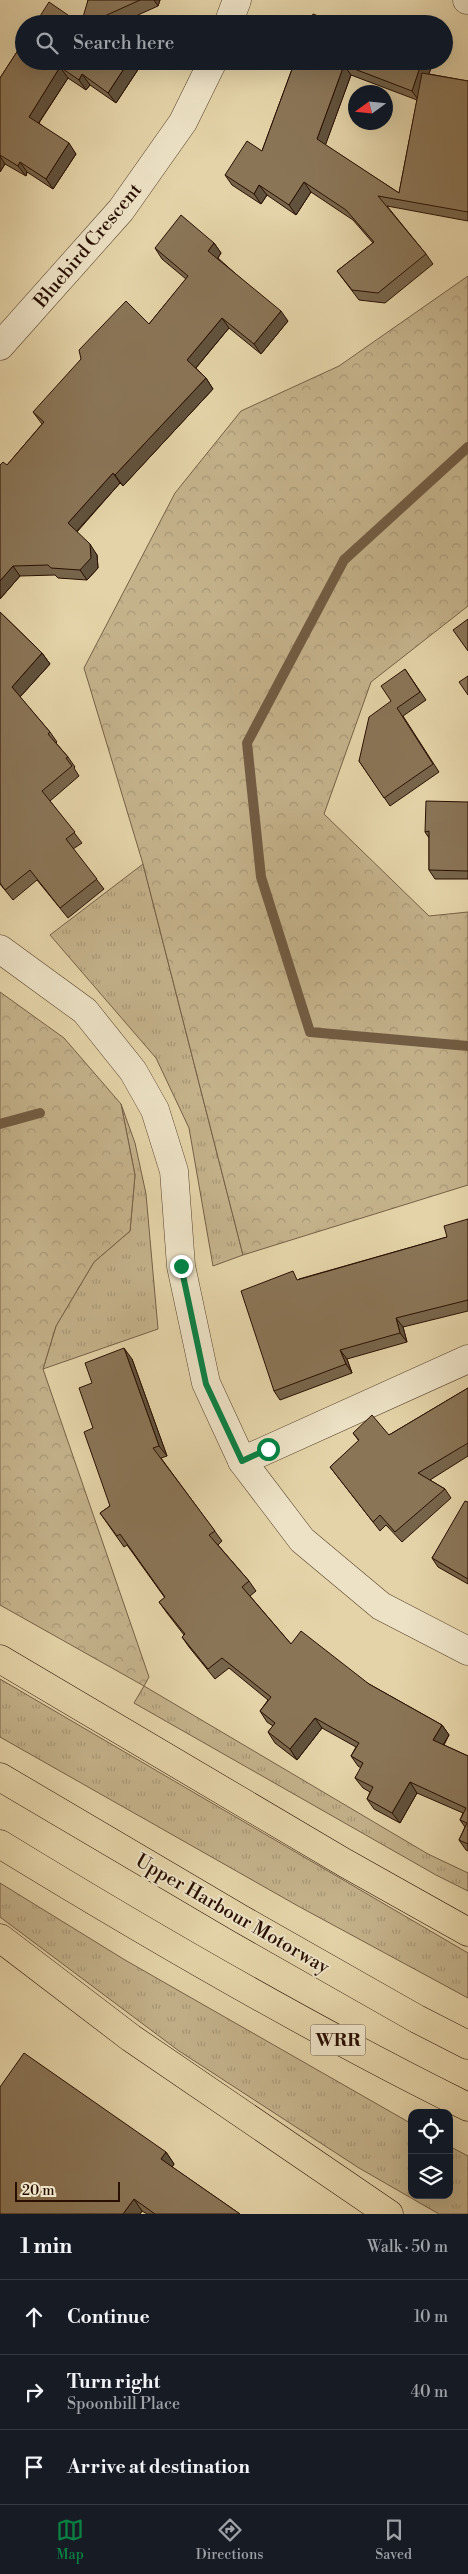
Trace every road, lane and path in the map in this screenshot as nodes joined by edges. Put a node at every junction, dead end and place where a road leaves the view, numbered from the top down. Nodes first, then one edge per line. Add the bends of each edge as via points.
1 (237, 0) edge
2 (231, 15) edge
3 (208, 70) edge
4 (0, 346) edge
5 (0, 949) edge
6 (468, 1359) edge
7 (242, 1461) junction
8 (468, 1651) edge
9 (0, 1659) edge
10 (0, 1777) edge
11 (0, 1844) edge
12 (468, 1932) edge
13 (0, 1938) edge
14 (468, 2045) edge
15 (468, 2107) edge
16 (389, 2214) edge

1 - 2 street
3 - 4 street, Bluebird Crescent via 183,122 121,210
5 - 7 street via 85,1011 133,1071 155,1110 174,1171 181,1266 206,1384
6 - 7 street
7 - 8 street via 302,1540 381,1606
9 - 12 highway via 337,1859
10 - 14 highway, Upper Harbour Motorway via 241,1919
11 - 15 highway, WRR via 379,2062
13 - 16 highway via 131,2038

